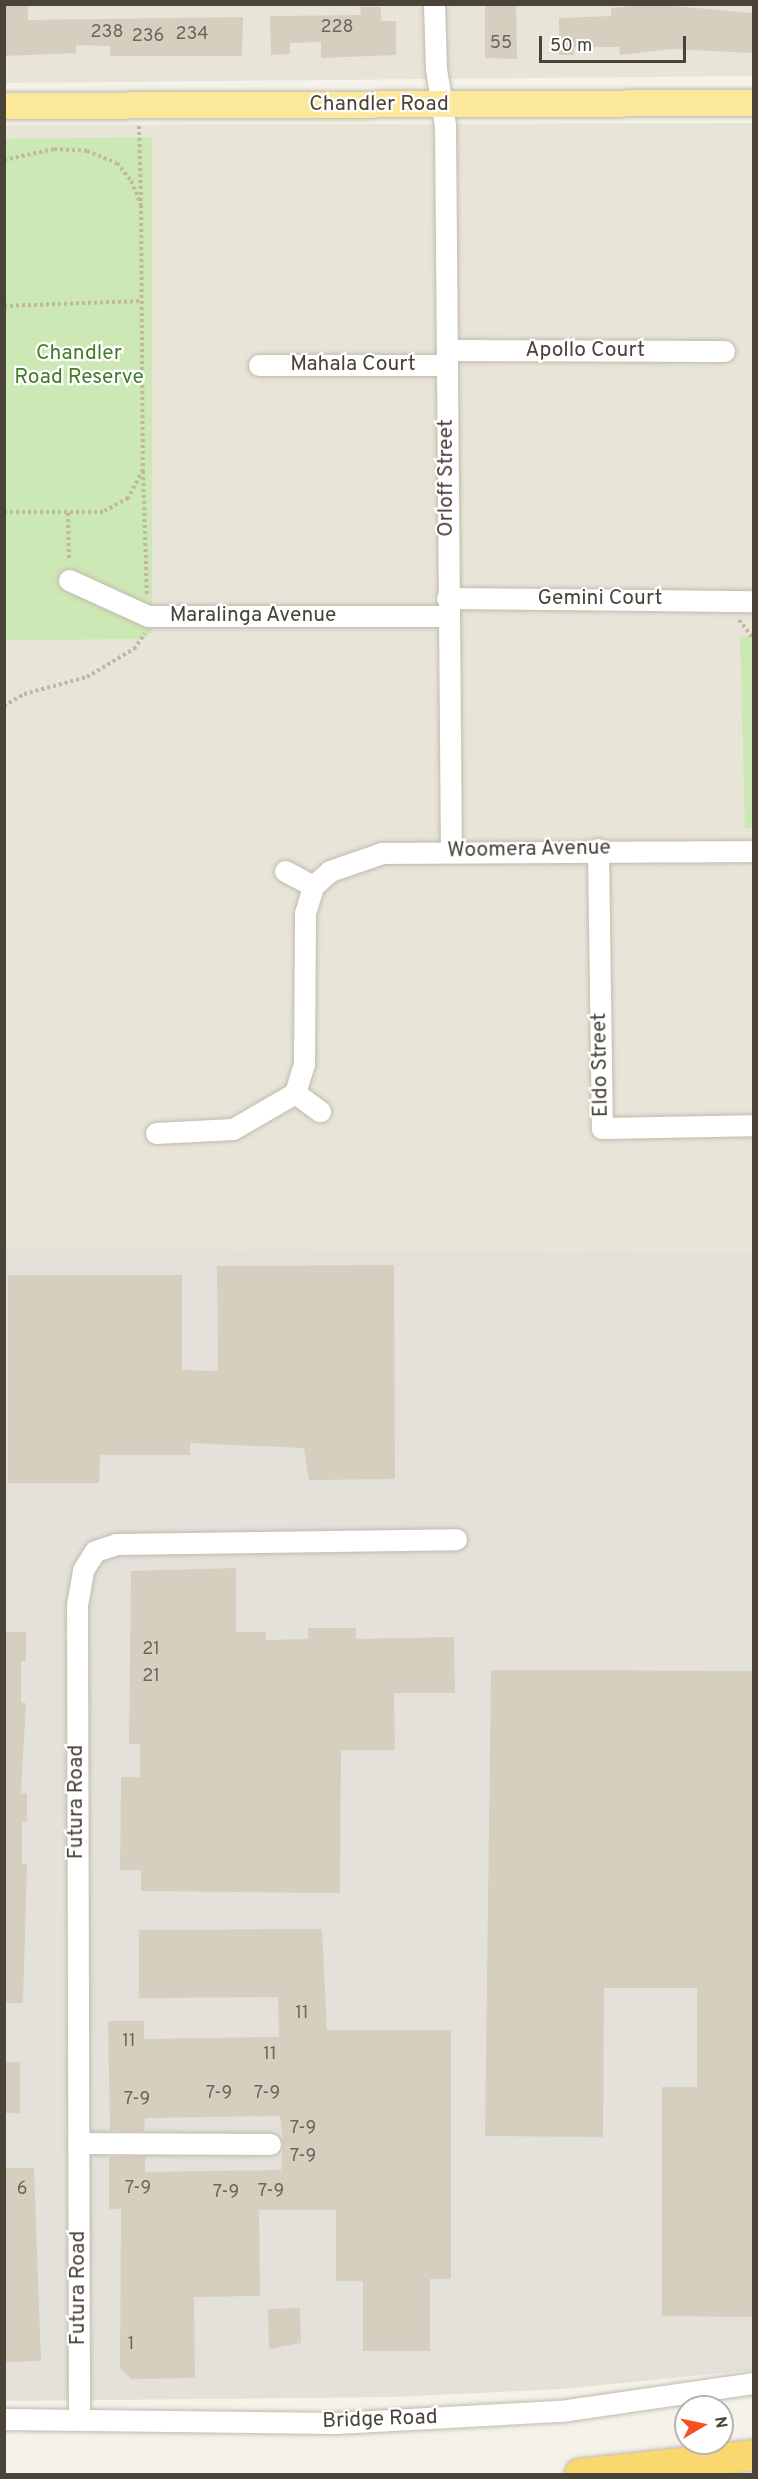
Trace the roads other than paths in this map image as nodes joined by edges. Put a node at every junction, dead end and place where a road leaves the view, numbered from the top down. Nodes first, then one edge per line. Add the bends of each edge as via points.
1 (434, 4) edge
2 (753, 103) edge
3 (441, 105) junction
4 (4, 106) edge
5 (724, 351) dead end
6 (447, 358) junction
7 (259, 365) dead end
8 (69, 580) road end
9 (753, 601) edge
10 (446, 607) junction
11 (598, 849) junction
12 (451, 851) junction
13 (753, 851) edge
14 (285, 871) dead end
15 (313, 886) junction
16 (295, 1094) junction
17 (320, 1111) dead end
18 (753, 1125) edge
19 (156, 1133) dead end
20 (456, 1539) dead end
21 (78, 2143) junction
22 (270, 2144) dead end
23 (753, 2383) edge
24 (4, 2420) edge
25 (79, 2420) junction
26 (753, 2455) edge
27 (580, 2475) edge

1 - 3 street, Orloff Street
2 - 3 main road, Chandler Road
3 - 4 main road, Chandler Road
3 - 6 street, Orloff Street
5 - 6 street, Apollo Court
6 - 7 street, Mahala Court
6 - 10 street, Orloff Street
8 - 10 street, Maralinga Avenue via 148,616
9 - 10 street, Gemini Court
10 - 12 street, Orloff Street
11 - 12 street, Woomera Avenue
11 - 13 street, Woomera Avenue
11 - 18 street, Eldo Street via 602,1128
12 - 15 street, Woomera Avenue via 382,853 330,871
14 - 15 street
15 - 16 street via 305,913 304,1064
16 - 17 street
16 - 19 street via 233,1129
20 - 21 street, Futura Road via 116,1544 95,1551 82,1570 76,1605
21 - 22 street
21 - 25 street, Futura Road
23 - 25 street, Bridge Road via 525,2413 336,2423
24 - 25 street, Bridge Road
26 - 27 highway

